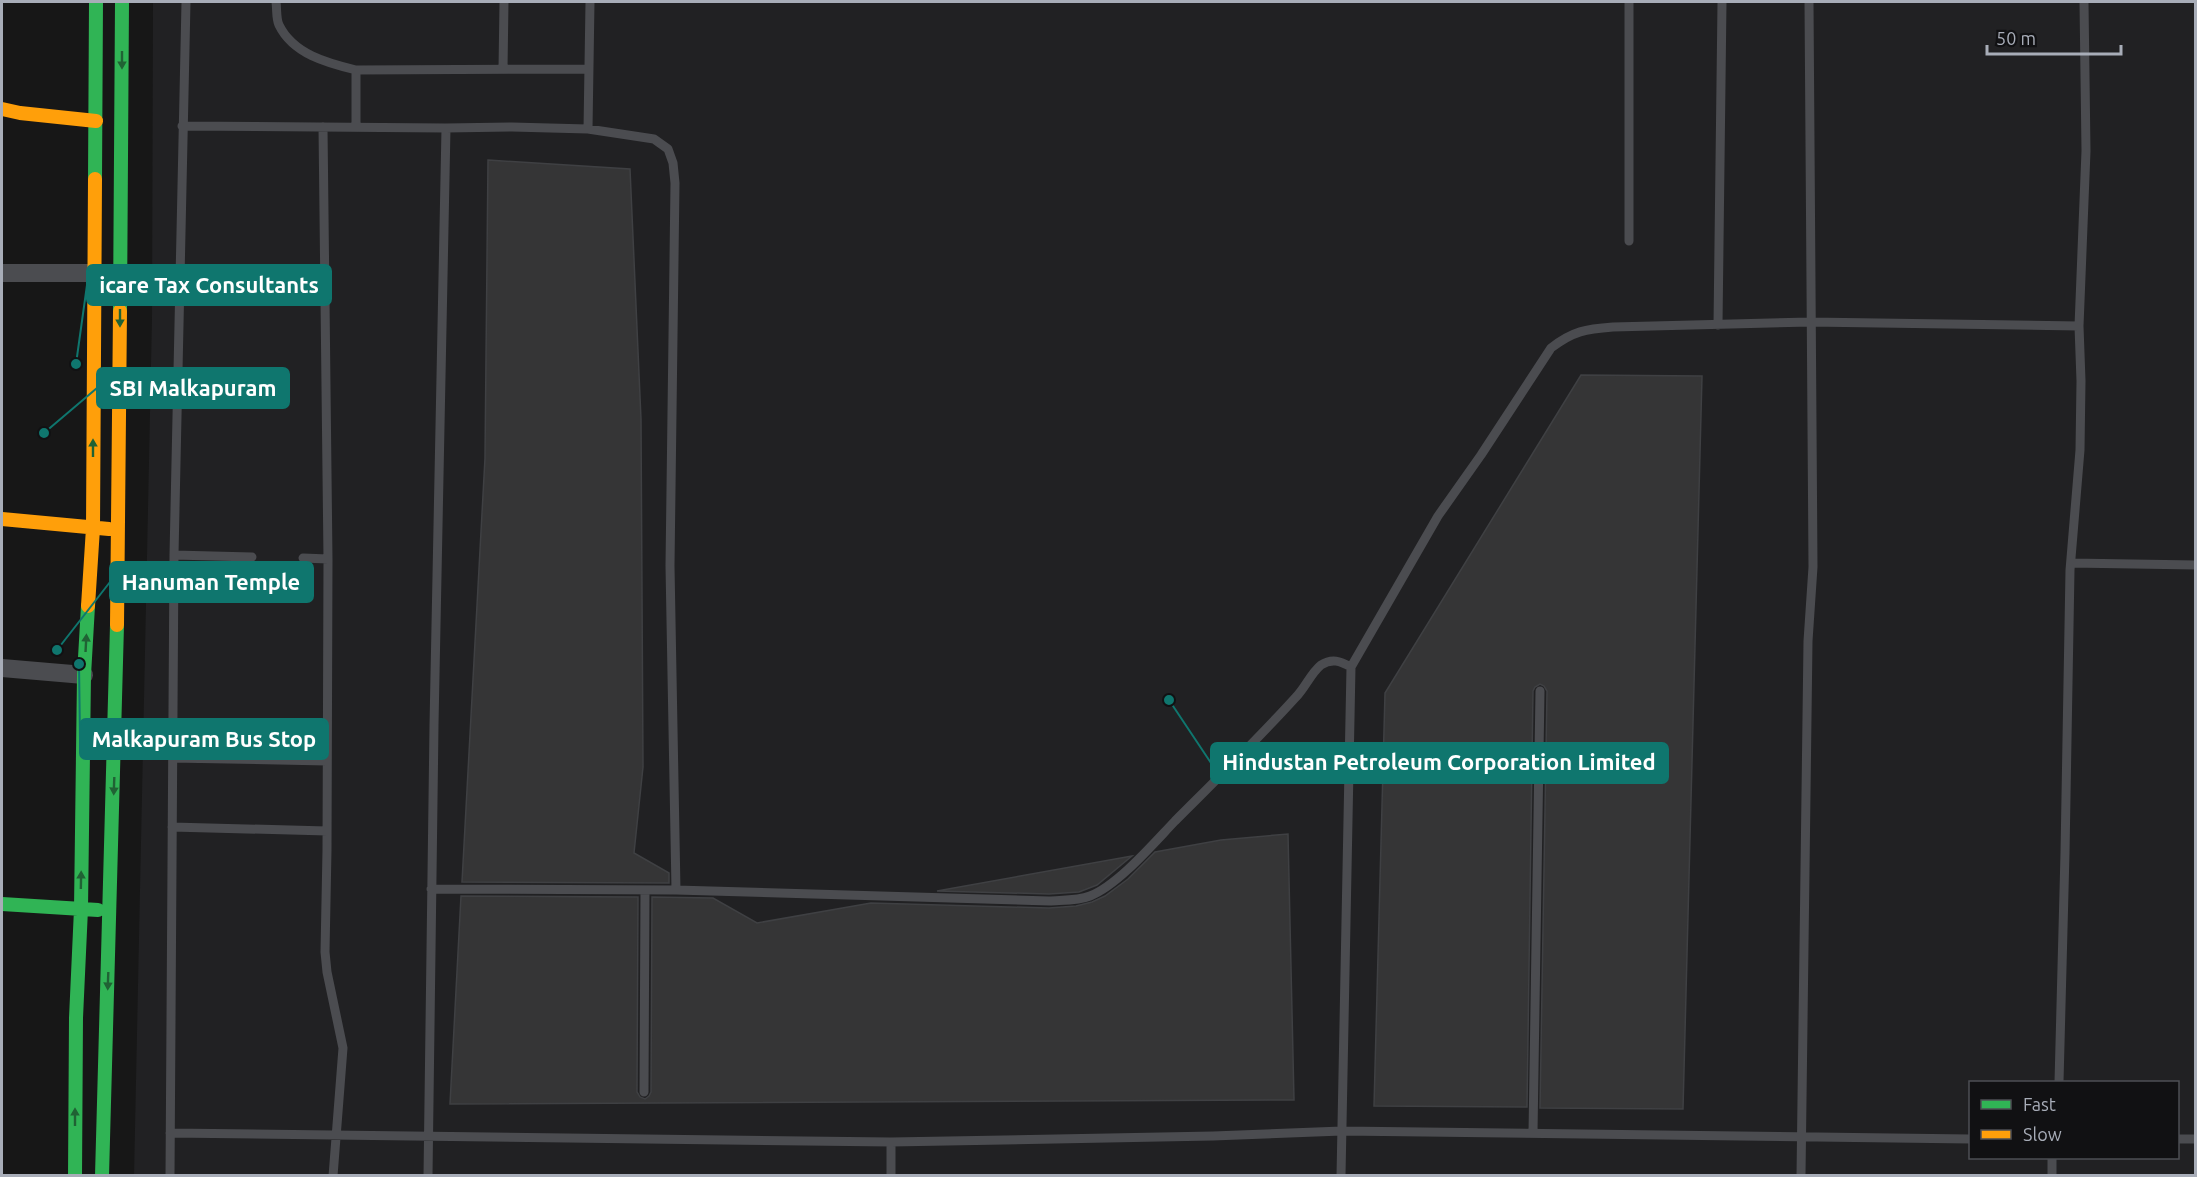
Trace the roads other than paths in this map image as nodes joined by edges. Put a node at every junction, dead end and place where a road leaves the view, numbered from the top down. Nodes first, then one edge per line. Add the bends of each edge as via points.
1 (96, 2) edge
2 (122, 2) edge
3 (186, 2) edge
4 (276, 2) edge
5 (504, 2) edge
6 (590, 2) edge
7 (1629, 2) edge
8 (1722, 2) edge
9 (1809, 2) edge
10 (2084, 2) edge
11 (503, 69) junction
12 (589, 69) junction
13 (356, 70) junction
14 (2, 109) edge
15 (96, 121) junction
16 (182, 126) junction
17 (323, 127) junction
18 (356, 128) junction
19 (446, 128) junction
20 (588, 129) junction
21 (1629, 241) dead end
22 (2, 273) edge
23 (95, 273) junction
24 (1810, 322) junction
25 (1718, 325) junction
26 (2079, 326) junction
27 (2, 519) edge
28 (93, 528) junction
29 (118, 529) junction
30 (174, 555) junction
31 (252, 557) dead end
32 (303, 558) dead end
33 (328, 559) junction
34 (2071, 563) junction
35 (2196, 566) edge
36 (1351, 667) junction
37 (2, 668) edge
38 (84, 675) junction
39 (1540, 691) dead end
40 (173, 758) junction
41 (327, 761) junction
42 (172, 827) junction
43 (327, 831) junction
44 (431, 890) junction
45 (645, 890) junction
46 (676, 890) junction
47 (2, 904) edge
48 (81, 909) junction
49 (111, 910) junction
50 (2059, 1081) edge
51 (644, 1092) dead end
52 (1342, 1131) junction
53 (170, 1133) junction
54 (1533, 1133) junction
55 (429, 1135) junction
56 (335, 1136) junction
57 (1803, 1136) junction
58 (1969, 1139) edge
59 (2179, 1139) edge
60 (2196, 1139) edge
61 (891, 1142) junction
62 (2052, 1159) edge
63 (75, 1176) edge
64 (102, 1176) edge
65 (170, 1176) edge
66 (333, 1176) edge
67 (428, 1176) edge
68 (891, 1176) edge
69 (1341, 1176) edge
70 (1801, 1176) edge
71 (2052, 1176) edge

1 - 15 main road
2 -> 29 main road
3 - 16 lane
4 - 13 lane via 278,23 289,41 326,62
5 - 11 lane
6 - 12 lane
7 - 21 lane
8 - 25 lane
9 - 24 lane
10 - 26 lane via 2085,151
11 - 12 lane
11 - 13 lane
12 - 20 lane
13 - 18 lane
14 - 15 main road
15 - 23 main road
16 - 17 lane
16 - 30 lane
17 - 18 lane
17 - 33 lane
18 - 19 lane
19 - 20 lane
19 - 44 lane
20 - 46 lane via 654,139 668,149 673,163 670,566
22 - 23 street
28 -> 23 main road
24 - 25 lane
24 - 26 lane
24 - 57 lane via 1813,567 1808,641
25 - 36 lane via 1583,330 1566,336 1551,348 1438,516
26 - 34 lane via 2080,450
27 - 28 main road
28 - 29 main road
38 -> 28 main road
29 -> 49 main road
30 - 31 lane
30 - 40 lane
32 - 33 lane
33 - 41 lane
34 - 35 lane
34 - 50 lane
36 - 46 lane via 1331,660 1320,666 1242,755 1140,857 1089,896 1049,901
36 - 52 lane
37 - 38 street
48 -> 38 main road
39 - 54 lane
40 - 41 lane
40 - 42 lane
41 - 43 lane
42 - 43 lane
42 - 53 lane
43 - 56 lane via 325,952 343,1048
44 - 45 lane
44 - 55 lane
45 - 46 lane
45 - 51 lane
47 - 48 main road
48 - 49 main road
63 -> 48 main road
49 -> 64 main road
52 - 54 lane
52 - 61 lane
52 - 69 lane
53 - 56 lane
53 - 65 lane
54 - 57 lane
55 - 56 lane
55 - 61 lane
55 - 67 lane
56 - 66 lane
57 - 58 lane
57 - 70 lane
59 - 60 lane
61 - 68 lane
62 - 71 lane

